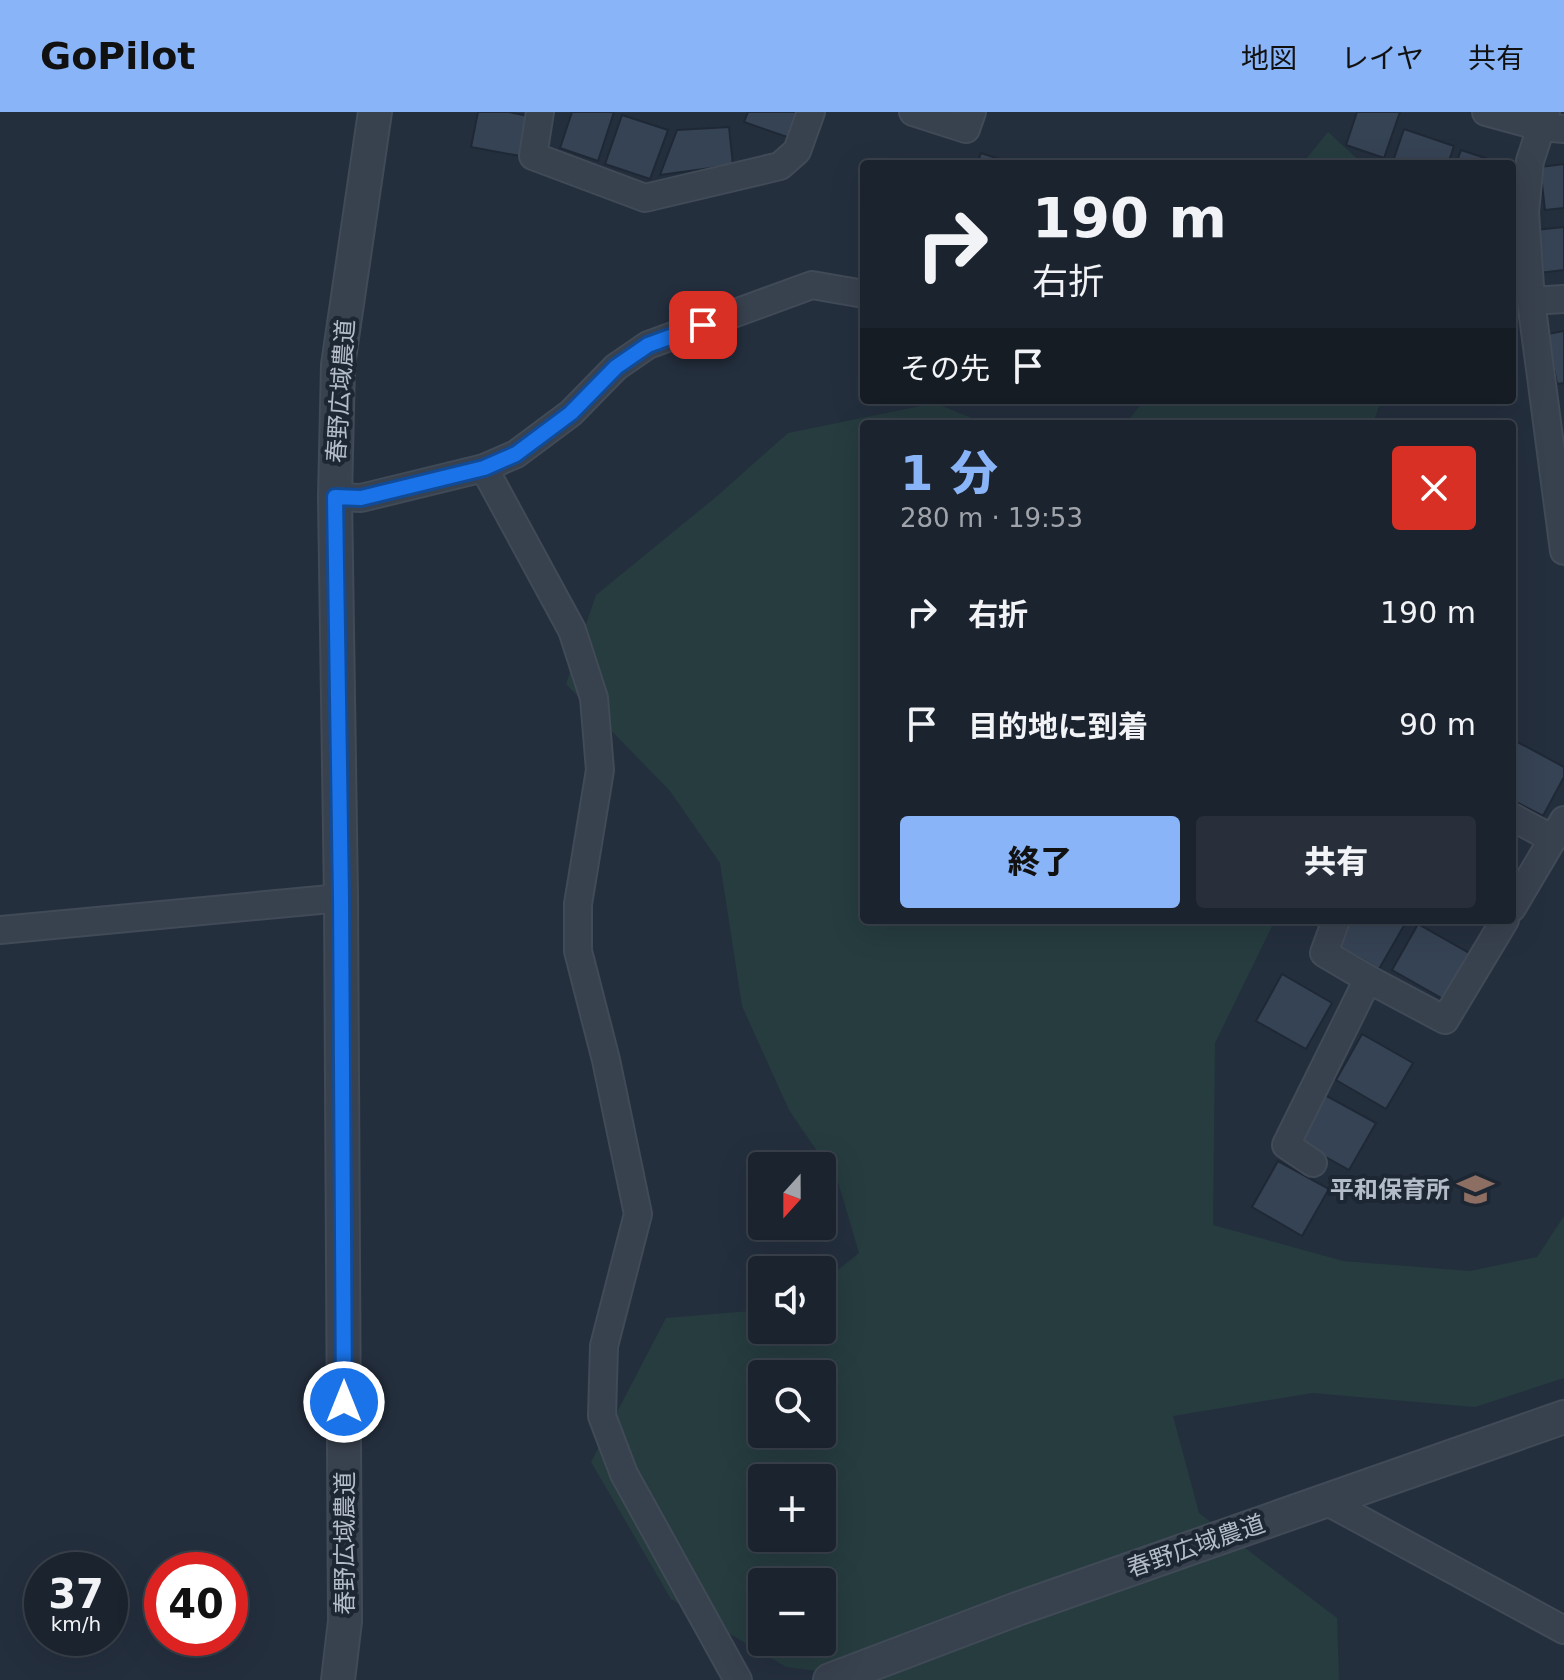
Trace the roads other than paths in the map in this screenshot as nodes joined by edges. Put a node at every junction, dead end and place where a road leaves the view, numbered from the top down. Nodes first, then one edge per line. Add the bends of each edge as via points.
1 (375, 112) edge
2 (540, 112) edge
3 (811, 112) edge
4 (913, 112) edge
5 (972, 112) edge
6 (1486, 112) edge
7 (1551, 123) edge
8 (860, 293) edge
9 (1564, 299) edge
10 (1531, 301) junction
11 (484, 468) junction
12 (1558, 469) edge
13 (335, 497) junction
14 (1564, 551) edge
15 (1516, 818) edge
16 (1558, 830) edge
17 (341, 898) junction
18 (1516, 901) edge
19 (1335, 924) edge
20 (1503, 924) edge
21 (0, 930) edge
22 (1368, 979) junction
23 (1313, 1163) dead end
24 (1564, 1417) edge
25 (1326, 1501) junction
26 (1564, 1630) edge
27 (345, 1636) junction
28 (338, 1680) edge
29 (349, 1680) edge
30 (738, 1680) edge
31 (830, 1680) edge

1 - 13 street, 春野広域農道 via 338,365
2 - 3 street via 533,156 645,198 780,166 797,151
4 - 5 street via 966,129
6 - 7 street
7 - 10 street via 1530,161 1525,212
8 - 11 street via 812,285 648,345 616,367 571,413 516,454
9 - 10 street
10 - 12 street
11 - 13 street via 361,498
11 - 30 street via 572,630 594,698 600,770 578,904 578,951 638,1214 604,1346 602,1416 624,1474
12 - 14 street
13 - 17 street, 春野広域農道
15 - 16 street
16 - 18 street
17 - 21 street
17 - 27 street, 春野広域農道
19 - 22 street via 1324,953
20 - 22 street via 1445,1020
22 - 23 street via 1286,1145
24 - 25 street, 春野広域農道
25 - 26 street
25 - 31 street, 春野広域農道
27 - 28 street, 春野広域農道
27 - 29 street

